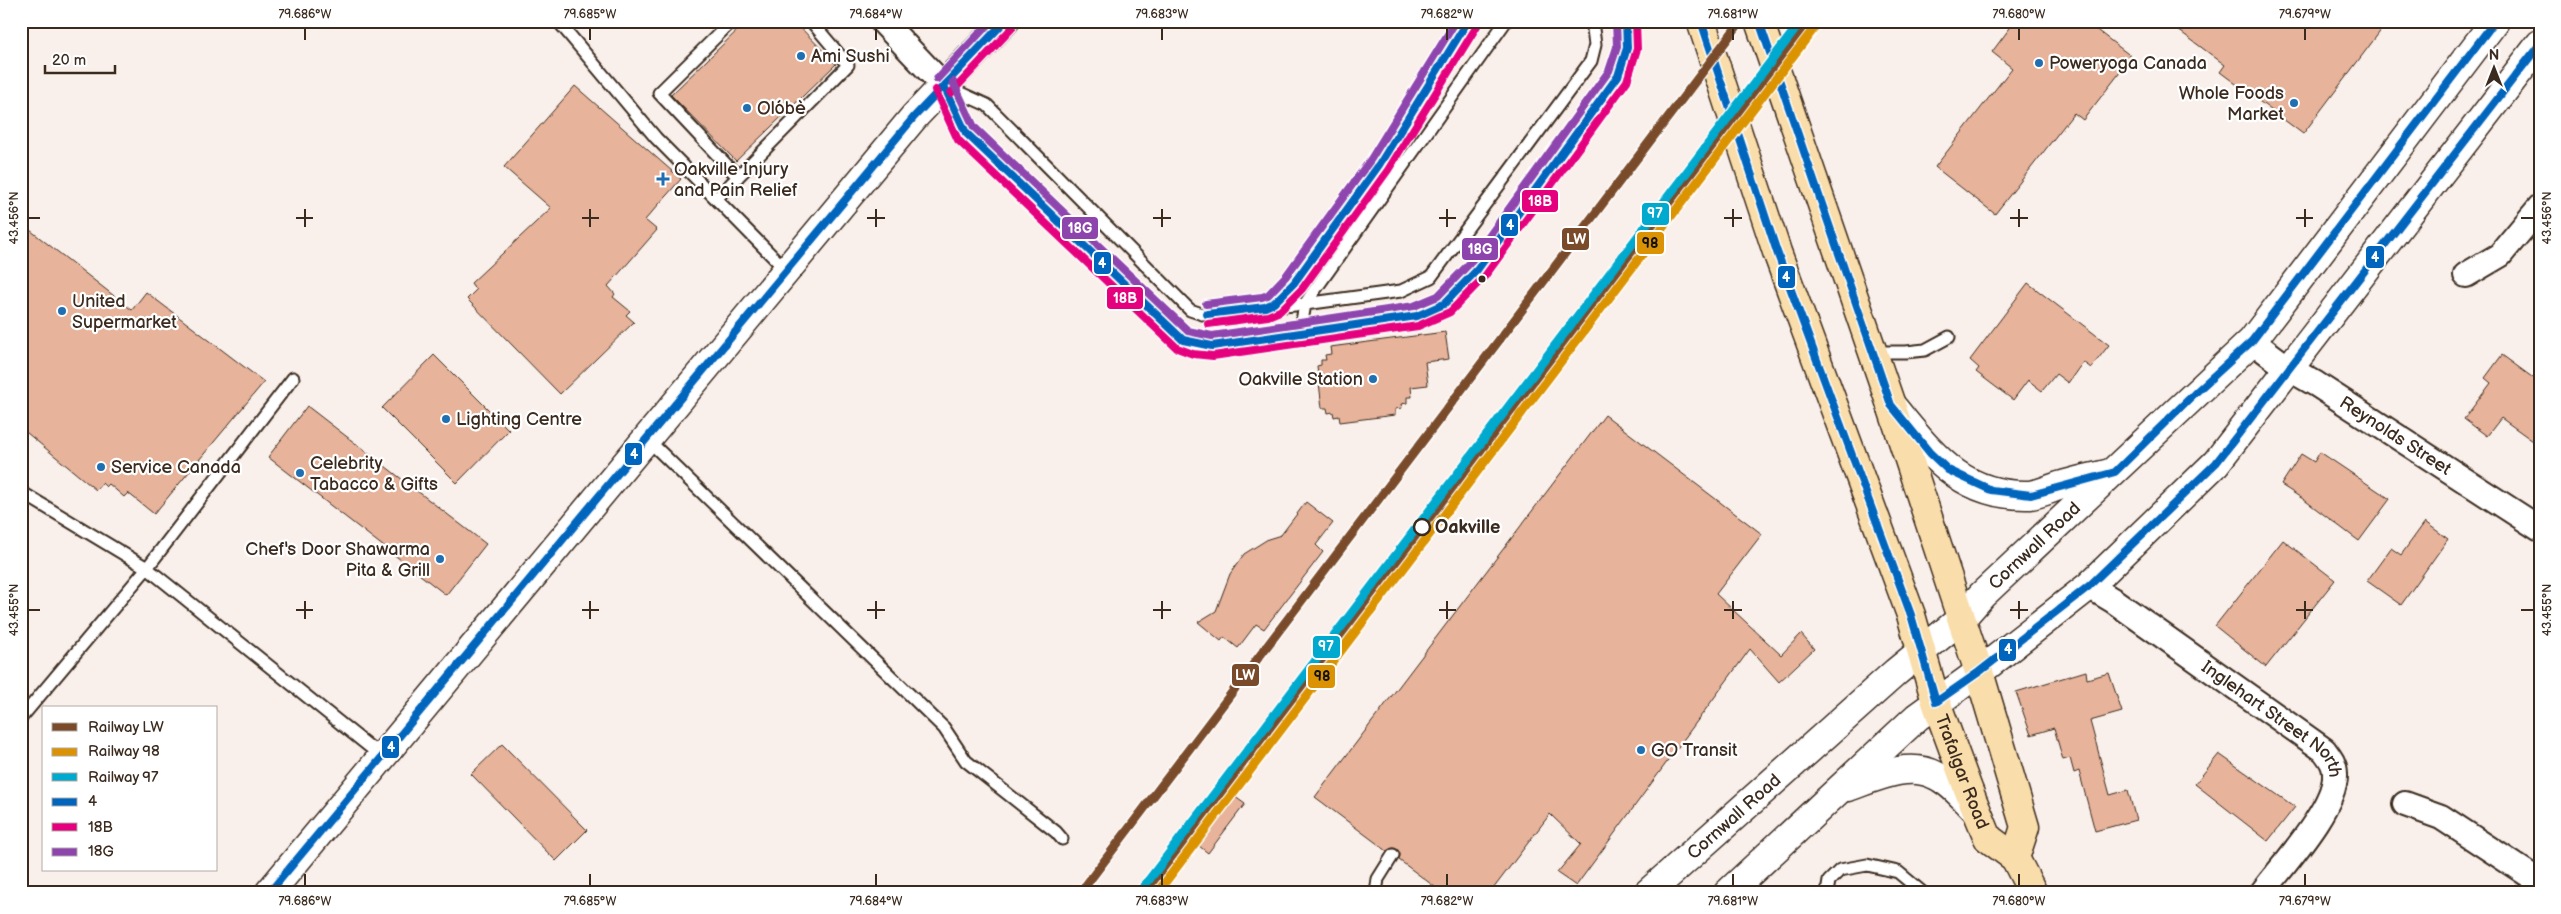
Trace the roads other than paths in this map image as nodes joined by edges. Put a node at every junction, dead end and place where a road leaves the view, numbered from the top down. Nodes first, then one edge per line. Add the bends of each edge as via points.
1 (558, 21) edge
2 (732, 21) edge
3 (811, 21) edge
4 (882, 21) edge
5 (1006, 21) edge
6 (1468, 21) edge
7 (1506, 21) edge
8 (1592, 21) edge
9 (1626, 21) edge
10 (1701, 21) edge
11 (1759, 21) edge
12 (2495, 21) edge
13 (2540, 44) edge
14 (944, 86) junction
15 (738, 177) junction
16 (716, 199) junction
17 (2540, 207) edge
18 (786, 270) junction
19 (2466, 275) dead end
20 (1305, 304) junction
21 (1266, 307) junction
22 (1300, 333) junction
23 (1949, 337) dead end
24 (2252, 341) junction
25 (1873, 352) junction
26 (2288, 368) junction
27 (293, 378) dead end
28 (1892, 405) junction
29 (647, 439) junction
30 (2115, 472) junction
31 (21, 492) edge
32 (2540, 529) edge
33 (147, 568) junction
34 (2089, 586) junction
35 (1961, 619) junction
36 (1921, 652) junction
37 (1980, 672) junction
38 (1936, 702) junction
39 (21, 718) edge
40 (381, 756) junction
41 (1837, 790) junction
42 (2405, 804) dead end
43 (1976, 810) junction
44 (1062, 839) dead end
45 (1393, 855) dead end
46 (2015, 858) junction
47 (2540, 882) edge
48 (269, 893) edge
49 (1376, 893) edge
50 (1648, 893) edge
51 (1728, 893) edge
52 (1827, 893) edge
53 (1923, 893) edge
54 (2033, 893) edge
55 (2262, 893) edge

1 - 16 lane via 656,138
2 - 15 lane via 659,93
3 - 15 lane via 848,65
4 - 14 street
5 - 14 main road
6 - 21 lane via 1379,165 1294,282
7 - 20 lane
8 - 20 lane via 1596,45 1592,60 1432,277 1401,291
9 - 22 lane via 1627,48 1618,76 1477,270 1444,304 1417,316
10 - 36 main road, Trafalgar Road via 1778,252 1912,616
11 - 25 main road
12 - 24 main road, Cornwall Road
13 - 26 main road
14 - 18 main road via 914,117
14 - 21 lane via 987,105 1190,310 1202,314
14 - 22 lane via 966,134 1183,340 1212,346
15 - 16 lane
16 - 18 lane
17 - 19 street via 2500,255
18 - 29 main road
20 - 21 lane
20 - 22 lane
23 - 25 lane via 1925,350
24 - 26 street, Reynolds Street
24 - 30 main road, Cornwall Road
25 - 28 main road
26 - 32 street, Reynolds Street
26 - 34 main road via 2216,463
27 - 33 lane
28 - 30 main road via 1930,453 1948,470 1992,490 2031,495
28 - 35 main road
29 - 40 main road
29 - 44 lane via 944,728 966,761
30 - 35 main road, Cornwall Road via 1982,595
31 - 33 lane
33 - 39 lane
33 - 40 lane
34 - 37 main road
34 - 55 street, Inglehart Street North via 2324,750 2333,762 2334,788 2326,807
35 - 36 main road, Cornwall Road
35 - 37 main road
36 - 38 main road, Trafalgar Road
36 - 50 main road, Cornwall Road
37 - 38 main road
37 - 46 main road via 2025,827
38 - 41 main road
38 - 43 main road, Trafalgar Road
40 - 48 main road
41 - 43 main road via 1894,771 1924,772 1946,782
41 - 51 main road
42 - 47 street via 2440,817
43 - 46 main road, Trafalgar Road via 1988,838
45 - 49 lane via 1378,879
46 - 54 main road, Trafalgar Road
52 - 53 lane via 1829,881 1840,870 1867,865 1898,872

